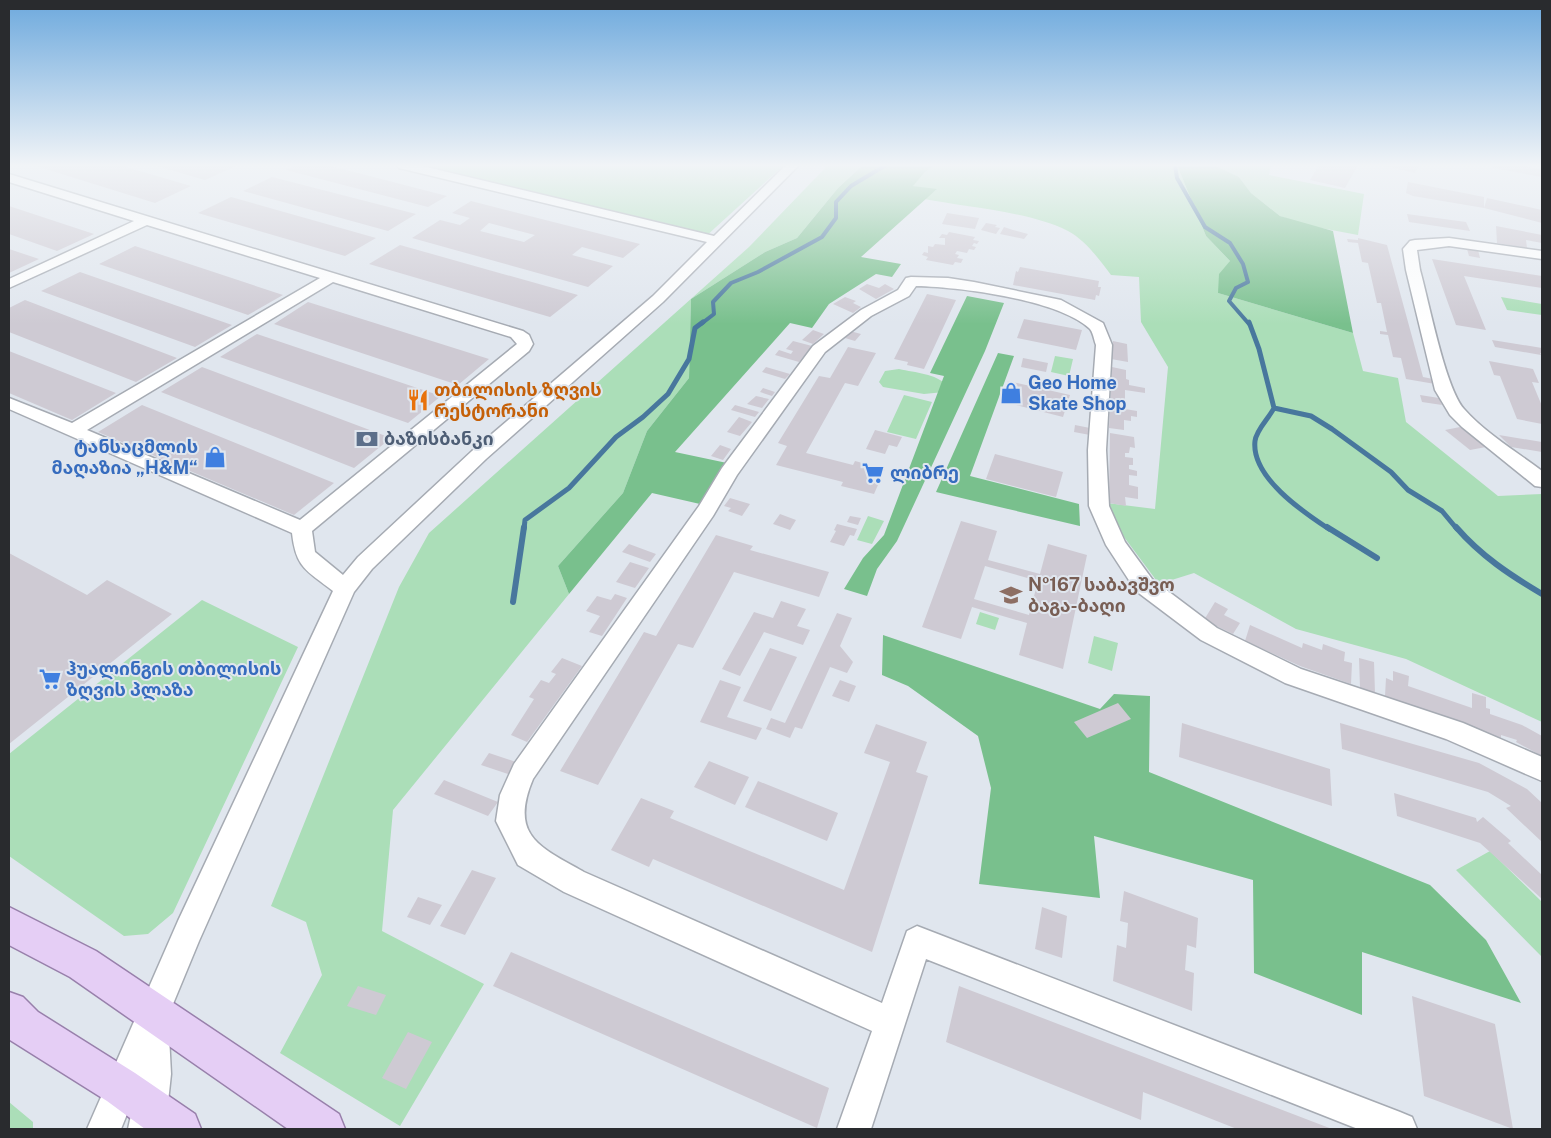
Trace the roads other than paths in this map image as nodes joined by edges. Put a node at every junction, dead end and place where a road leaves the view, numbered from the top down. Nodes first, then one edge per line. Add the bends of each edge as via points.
1 (140, 218) edge
2 (623, 218) edge
3 (741, 218) edge
4 (146, 220) junction
5 (718, 241) junction
6 (1542, 255) edge
7 (332, 277) junction
8 (9, 284) edge
9 (9, 402) edge
10 (74, 430) junction
11 (1542, 481) edge
12 (302, 528) junction
13 (346, 588) junction
14 (1542, 769) edge
15 (9, 926) edge
16 (9, 1011) edge
17 (153, 1013) junction
18 (891, 1023) junction
19 (149, 1114) edge
20 (104, 1129) edge
21 (324, 1129) edge
22 (854, 1129) edge
23 (1400, 1129) edge

1 - 4 street
2 - 5 street
3 - 5 street
4 - 7 street
4 - 8 street
5 - 13 street via 658,299 480,455 365,563
6 - 11 street via 1449,242 1415,244 1410,249 1444,390 1456,411 1468,423
7 - 10 street
7 - 12 street via 517,334 525,344
9 - 10 street
10 - 12 street
12 - 13 street via 306,554 314,565
13 - 17 street
14 - 18 street via 1454,731 1293,676 1209,634 1144,585 1116,545 1099,506 1097,450 1104,345 1097,326 1061,305 974,286 912,281 904,293 866,313 819,349 729,472 706,511 523,772 513,795 509,821 528,855 574,882
15 - 17 main road via 83,964
16 - 19 main road via 24,1026
17 - 19 street via 155,1066
17 - 21 main road
18 - 22 street
18 - 23 street via 917,941
19 - 20 street

